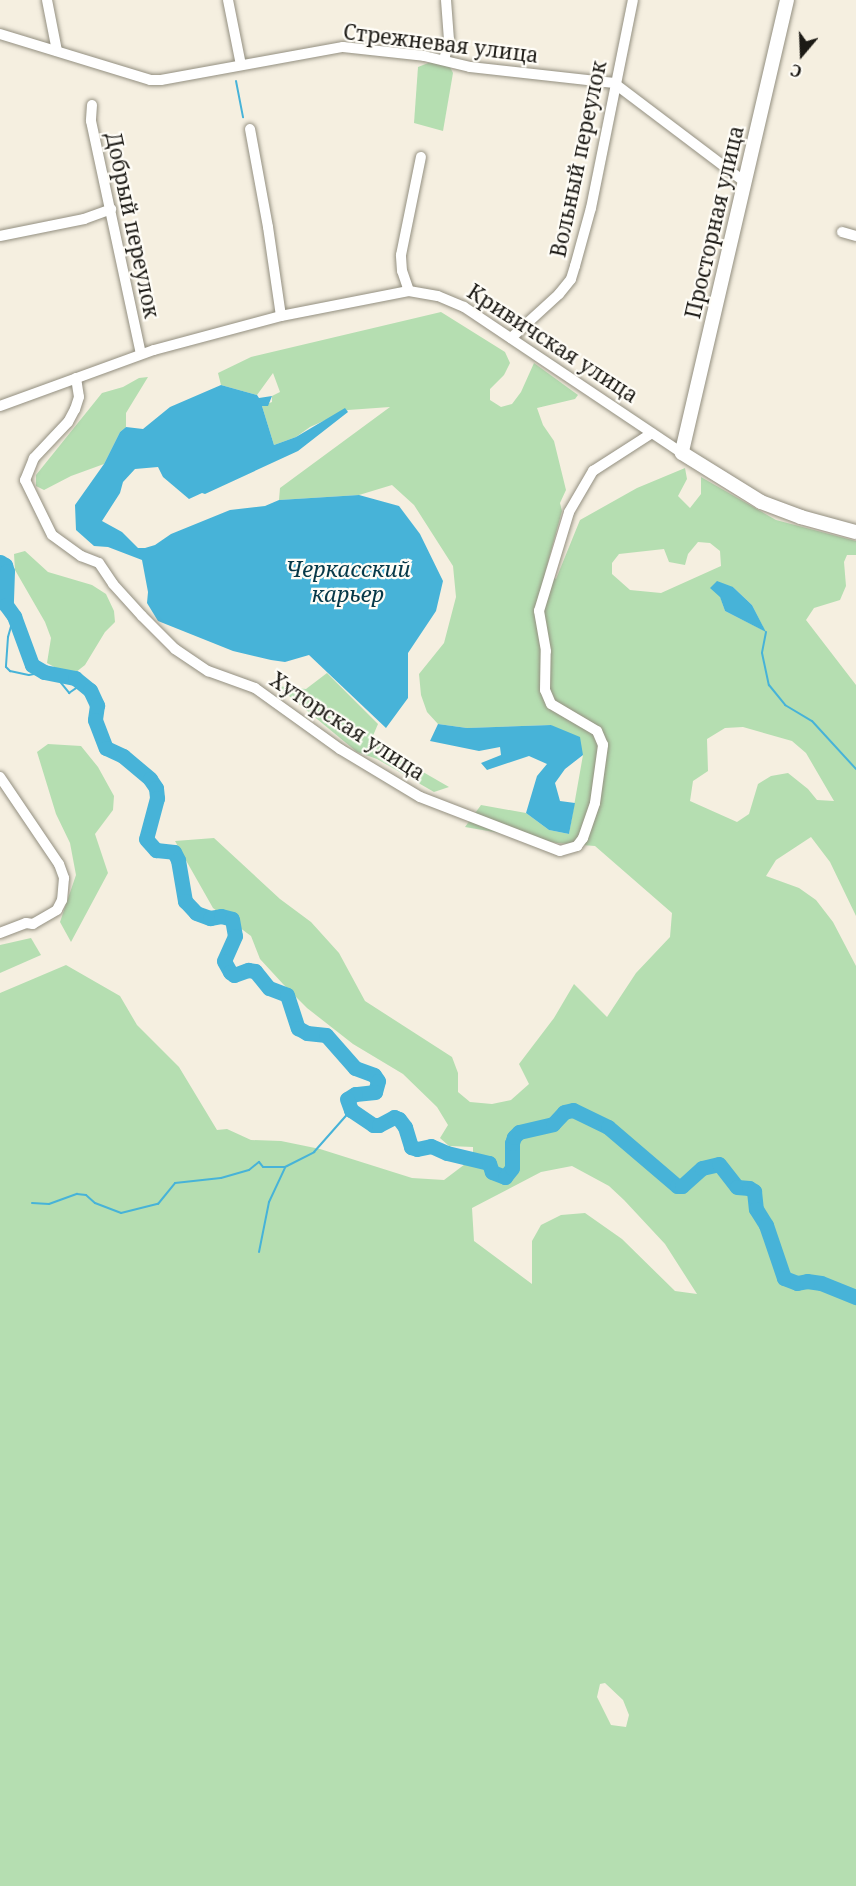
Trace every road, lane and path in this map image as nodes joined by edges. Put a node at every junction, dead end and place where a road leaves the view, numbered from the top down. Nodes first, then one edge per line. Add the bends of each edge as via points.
1 (47, 0) edge
2 (228, 0) edge
3 (446, 0) edge
4 (633, 0) edge
5 (787, 0) edge
6 (0, 34) edge
7 (57, 51) junction
8 (444, 60) junction
9 (241, 65) junction
10 (615, 83) junction
11 (92, 105) dead end
12 (250, 129) dead end
13 (421, 157) dead end
14 (745, 182) junction
15 (111, 209) junction
16 (842, 232) dead end
17 (0, 236) edge
18 (856, 236) edge
19 (409, 291) junction
20 (281, 316) junction
21 (511, 338) junction
22 (141, 354) junction
23 (76, 378) junction
24 (0, 406) edge
25 (652, 433) junction
26 (682, 453) junction
27 (856, 532) edge
28 (0, 777) edge
29 (0, 933) edge

1 - 7 street
2 - 9 street
3 - 8 street via 449,40
4 - 10 street, Вольный переулок
5 - 14 street, Просторная улица
6 - 7 street, Стрежневая улица
7 - 9 street, Стрежневая улица via 161,81
8 - 9 street, Стрежневая улица via 343,47
8 - 10 street, Стрежневая улица via 470,67
10 - 14 street
10 - 21 street, Вольный переулок via 591,208 571,279
11 - 15 street, Добрый переулок via 91,121
12 - 20 street
13 - 19 street via 401,255
14 - 26 street, Просторная улица
15 - 17 street via 84,219
15 - 22 street, Добрый переулок
16 - 18 street
19 - 20 street, Кривичская улица
19 - 21 street, Кривичская улица via 458,304
20 - 22 street, Кривичская улица
21 - 25 street, Кривичская улица
22 - 23 street, Кривичская улица
23 - 24 street, Кривичская улица
23 - 25 street, Хуторская улица via 79,396 75,409 34,458 25,480 52,535 81,556 99,563 112,584 142,616 175,648 208,671 255,688 340,749 420,797 560,850 577,846 583,838 595,803 603,745 597,731 551,704 545,690 546,651 540,610 569,513 593,471
25 - 26 street, Кривичская улица
26 - 27 street, Кривичская улица via 762,502
28 - 29 street via 59,864 64,878 57,910 33,924

